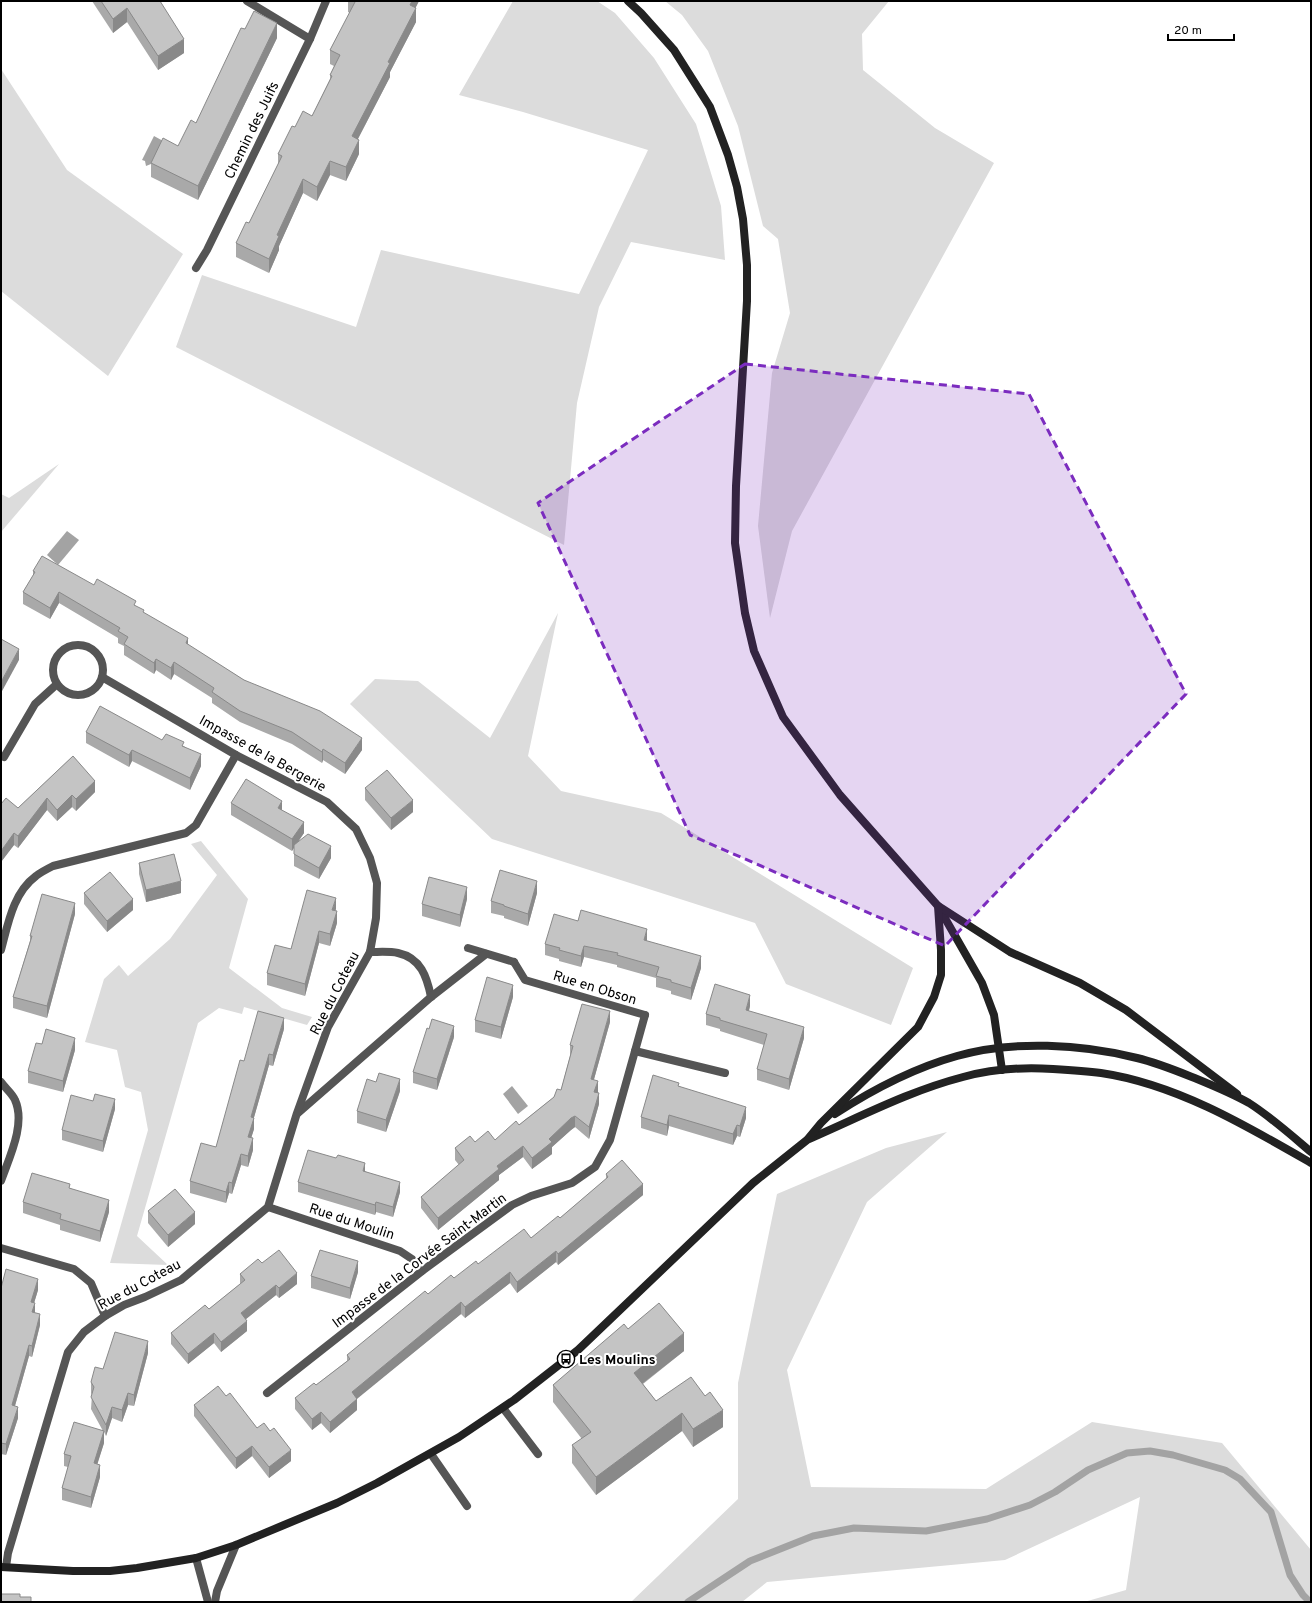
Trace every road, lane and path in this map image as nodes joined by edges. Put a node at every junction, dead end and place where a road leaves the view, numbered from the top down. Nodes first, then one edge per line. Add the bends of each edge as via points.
1 (247, 1) edge
2 (326, 1) edge
3 (628, 1) edge
4 (310, 39) junction
5 (196, 268) dead end
6 (102, 677) junction
7 (57, 684) junction
8 (236, 755) junction
9 (4, 757) dead end
10 (377, 883) joint
11 (938, 906) junction
12 (468, 948) dead end
13 (1, 950) edge
14 (370, 952) junction
15 (486, 954) junction
16 (431, 997) junction
17 (1000, 1048) junction
18 (635, 1051) junction
19 (1002, 1070) junction
20 (724, 1073) dead end
21 (1, 1082) edge
22 (1249, 1104) junction
23 (297, 1114) junction
24 (821, 1123) junction
25 (806, 1140) junction
26 (1311, 1152) edge
27 (1311, 1163) edge
28 (1, 1181) edge
29 (268, 1207) junction
30 (1, 1248) edge
31 (422, 1271) junction
32 (105, 1316) junction
33 (267, 1393) dead end
34 (503, 1408) junction
35 (431, 1454) junction
36 (538, 1454) dead end
37 (467, 1506) dead end
38 (236, 1545) junction
39 (196, 1558) junction
40 (4, 1567) edge
41 (208, 1602) edge
42 (215, 1602) edge

1 - 4 street
2 - 4 street, Chemin des Juifs
3 - 11 main road via 674,50 706,101 728,155 737,186 743,219 747,301 735,543 745,613 754,651 783,717 840,795
4 - 5 street, Chemin des Juifs
6 - 7 street via 92,690 76,695 65,692
6 - 7 street via 103,667 94,650 85,645 75,645 66,647 54,661 53,677
6 - 8 street, Impasse de la Bergerie
7 - 9 street via 35,704
8 - 10 street, Impasse de la Bergerie via 327,802 356,829 370,858
8 - 13 street via 196,825 186,833 53,866 36,876 14,904
10 - 14 street, Rue du Coteau via 376,918
11 - 17 main road via 982,983 994,1015
11 - 22 main road via 1010,952 1080,983 1126,1010 1216,1076
11 - 24 main road via 940,974 934,997 922,1021
12 - 15 street, Rue en Obson
14 - 16 street, Rue du Coteau via 398,953 417,962 428,980
14 - 23 street, Rue du Coteau via 328,1027
15 - 16 street
15 - 18 street, Rue en Obson via 514,962 525,980 645,1015
16 - 23 street
17 - 19 main road
17 - 22 main road via 1072,1048 1137,1058 1168,1067
17 - 24 main road via 958,1056 923,1068 856,1101
18 - 20 street
18 - 31 street, Impasse de la Corvée Saint-Martin via 610,1140 595,1166 572,1183 512,1205
19 - 25 main road via 965,1076 929,1087
19 - 27 main road via 1070,1070 1131,1079 1209,1108
21 - 28 street via 14,1099 18,1112 18,1126
22 - 26 main road
23 - 29 street, Rue du Coteau
24 - 25 main road
25 - 34 main road via 753,1183 578,1350
29 - 31 street, Rue du Moulin via 400,1251 412,1259
29 - 32 street, Rue du Coteau via 181,1280
30 - 32 street via 74,1269 91,1283
31 - 33 street, Impasse de la Corvée Saint-Martin
32 - 40 street, Rue du Coteau via 84,1332 68,1352
34 - 35 main road
34 - 36 street
35 - 37 street
35 - 38 main road via 337,1503
38 - 39 main road
38 - 42 street
39 - 40 main road via 110,1571
39 - 41 street

